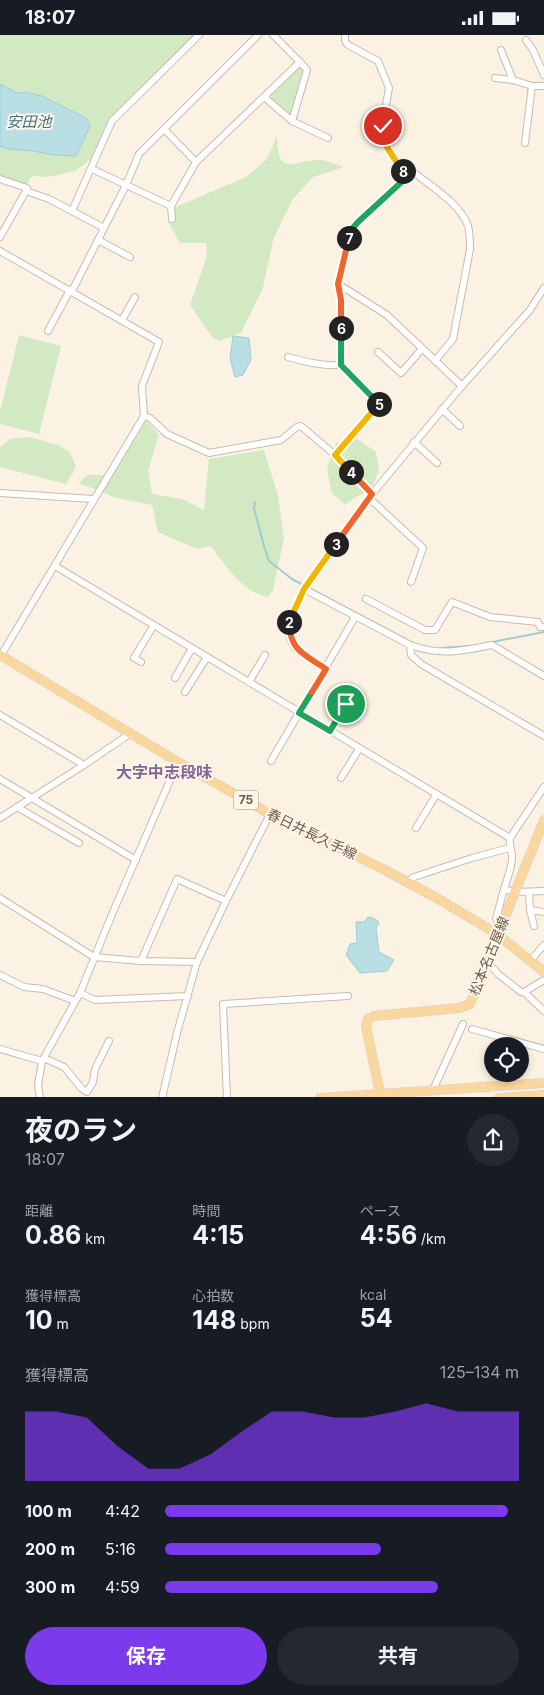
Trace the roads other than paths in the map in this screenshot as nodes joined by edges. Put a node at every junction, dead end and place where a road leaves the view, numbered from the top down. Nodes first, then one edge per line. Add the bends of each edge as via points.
1 (199, 35) edge
2 (258, 35) edge
3 (273, 35) edge
4 (345, 35) edge
5 (526, 40) dead end
6 (501, 50) dead end
7 (300, 62) junction
8 (544, 75) edge
9 (495, 78) dead end
10 (513, 80) junction
11 (532, 86) junction
12 (544, 86) edge
13 (264, 97) junction
14 (292, 121) junction
15 (164, 129) junction
16 (328, 137) dead end
17 (525, 143) dead end
18 (196, 162) junction
19 (92, 169) junction
20 (407, 177) junction
21 (0, 179) edge
22 (126, 185) junction
23 (26, 191) junction
24 (171, 206) junction
25 (72, 211) junction
26 (172, 219) dead end
27 (104, 228) junction
28 (0, 237) edge
29 (98, 241) junction
30 (0, 251) edge
31 (130, 257) dead end
32 (338, 284) junction
33 (544, 288) edge
34 (71, 291) junction
35 (135, 297) dead end
36 (122, 320) junction
37 (48, 331) dead end
38 (422, 349) junction
39 (378, 352) dead end
40 (288, 357) dead end
41 (435, 361) junction
42 (341, 365) junction
43 (462, 385) junction
44 (442, 409) junction
45 (144, 416) junction
46 (460, 426) dead end
47 (414, 442) junction
48 (335, 455) junction
49 (437, 463) dead end
50 (0, 493) edge
51 (370, 496) junction
52 (93, 499) junction
53 (55, 566) junction
54 (411, 582) dead end
55 (306, 587) junction
56 (366, 599) dead end
57 (355, 617) junction
58 (154, 625) junction
59 (544, 627) edge
60 (410, 645) junction
61 (192, 648) junction
62 (265, 655) dead end
63 (0, 656) edge
64 (207, 657) junction
65 (141, 662) dead end
66 (326, 669) junction
67 (544, 676) edge
68 (175, 677) dead end
69 (249, 682) junction
70 (185, 693) dead end
71 (346, 704) dead end
72 (299, 713) junction
73 (0, 715) edge
74 (330, 731) junction
75 (131, 733) junction
76 (544, 736) edge
77 (359, 749) junction
78 (271, 761) dead end
79 (178, 762) junction
80 (84, 765) junction
81 (341, 778) dead end
82 (0, 779) edge
83 (543, 792) edge
84 (436, 795) junction
85 (32, 798) junction
86 (17, 807) junction
87 (270, 814) junction
88 (0, 818) edge
89 (544, 820) edge
90 (416, 828) dead end
91 (510, 839) junction
92 (79, 843) dead end
93 (509, 848) junction
94 (136, 860) junction
95 (408, 881) junction
96 (504, 889) junction
97 (544, 891) edge
98 (514, 892) junction
99 (530, 892) junction
100 (0, 898) edge
101 (226, 901) junction
102 (530, 910) junction
103 (544, 912) edge
104 (502, 924) junction
105 (534, 926) dead end
106 (497, 934) junction
107 (544, 945) edge
108 (94, 957) junction
109 (141, 961) junction
110 (487, 961) junction
111 (531, 961) junction
112 (197, 962) junction
113 (544, 972) edge
114 (0, 975) edge
115 (544, 980) edge
116 (524, 992) junction
117 (80, 993) junction
118 (188, 996) junction
119 (348, 996) dead end
120 (75, 1001) junction
121 (544, 1011) edge
122 (463, 1024) dead end
123 (472, 1029) dead end
124 (109, 1041) dead end
125 (0, 1049) edge
126 (544, 1049) edge
127 (43, 1060) junction
128 (544, 1083) edge
129 (433, 1090) junction
130 (544, 1095) edge
131 (381, 1096) edge
132 (40, 1097) edge
133 (162, 1097) edge
134 (227, 1097) edge
135 (320, 1097) edge
136 (499, 1097) edge

1 - 19 street via 112,121
2 - 15 street
3 - 7 street
4 - 20 street via 348,45 378,61 389,88 381,133
5 - 8 street
6 - 10 street
7 - 13 street
7 - 14 street via 307,70
9 - 10 street
10 - 11 street
11 - 12 street
11 - 17 street
13 - 14 street
13 - 18 street
14 - 16 street
15 - 18 street
15 - 22 street via 139,154
18 - 24 street
19 - 22 street
19 - 25 street
20 - 32 street via 351,230
20 - 41 street via 412,171 454,205 464,217 470,238 452,339
21 - 23 street via 27,188
22 - 24 street
22 - 27 street
23 - 25 street
23 - 28 street
24 - 26 street
25 - 27 street
27 - 29 street
29 - 31 street
29 - 34 street
30 - 34 street
32 - 38 street via 387,315
32 - 42 street
33 - 43 street via 530,310
34 - 36 street
34 - 37 street
35 - 36 street
36 - 45 street via 159,342 142,386
38 - 39 street via 401,373
38 - 41 street
40 - 42 street via 327,366
41 - 43 street
42 - 48 street via 379,403
43 - 44 street
44 - 46 street
44 - 47 street
45 - 48 street via 167,435 209,453 281,440 301,426
45 - 52 street
47 - 49 street
47 - 51 street
48 - 51 street
50 - 52 street
51 - 54 street via 423,548
51 - 55 street
52 - 53 street
53 - 58 street
53 - 63 street
55 - 57 street
55 - 66 street via 291,615 290,636 296,649
56 - 59 street via 425,630 435,630 452,602 490,617 538,622 540,627
57 - 60 street
57 - 66 street
58 - 61 street
58 - 65 street via 134,658
60 - 67 street via 443,652 492,645
60 - 76 street via 411,655 421,664
61 - 64 street
61 - 68 street
62 - 69 street
63 - 75 main road, 春日井長久手線 / 75
64 - 69 street
64 - 70 street
66 - 72 street
69 - 72 street
71 - 74 street
72 - 74 street
72 - 78 street
73 - 80 street
74 - 77 street
75 - 79 main road, 春日井長久手線 / 75
75 - 80 street
77 - 81 street
77 - 84 street
79 - 87 main road, 春日井長久手線 / 75
79 - 94 street
80 - 85 street
82 - 85 street
83 - 91 street
84 - 90 street
84 - 91 street
85 - 86 street
85 - 94 street
86 - 88 street
86 - 92 street
87 - 95 main road, 春日井長久手線 / 75
87 - 101 street
89 - 98 main road, 松本名古屋線
91 - 93 street
93 - 95 street
93 - 96 street via 512,863
94 - 108 street
95 - 106 main road, 春日井長久手線 / 75
96 - 98 street
96 - 104 street via 496,919
97 - 99 street
98 - 99 street
98 - 104 main road, 松本名古屋線
99 - 102 street
100 - 108 street
101 - 109 street via 178,879
101 - 112 street
102 - 103 street
102 - 105 street
104 - 106 main road, 松本名古屋線
106 - 110 main road, 松本名古屋線
106 - 111 main road, 春日井長久手線 / 75
107 - 111 street
108 - 109 street
108 - 117 street
109 - 112 street
110 - 116 street via 498,974
110 - 131 main road, 松本名古屋線 via 468,1006 374,1015 368,1019 366,1026
111 - 113 main road, 春日井長久手線 / 75
112 - 118 street
114 - 120 street via 24,987 43,989
115 - 116 street
116 - 121 street
117 - 118 street via 95,1000
117 - 120 street
118 - 133 street
119 - 134 street via 223,1003
120 - 127 street
122 - 129 street
123 - 126 street
124 - 127 street via 87,1092 64,1067
125 - 127 street
127 - 132 street via 38,1085
128 - 129 main road
129 - 131 main road
130 - 136 main road
131 - 135 main road

